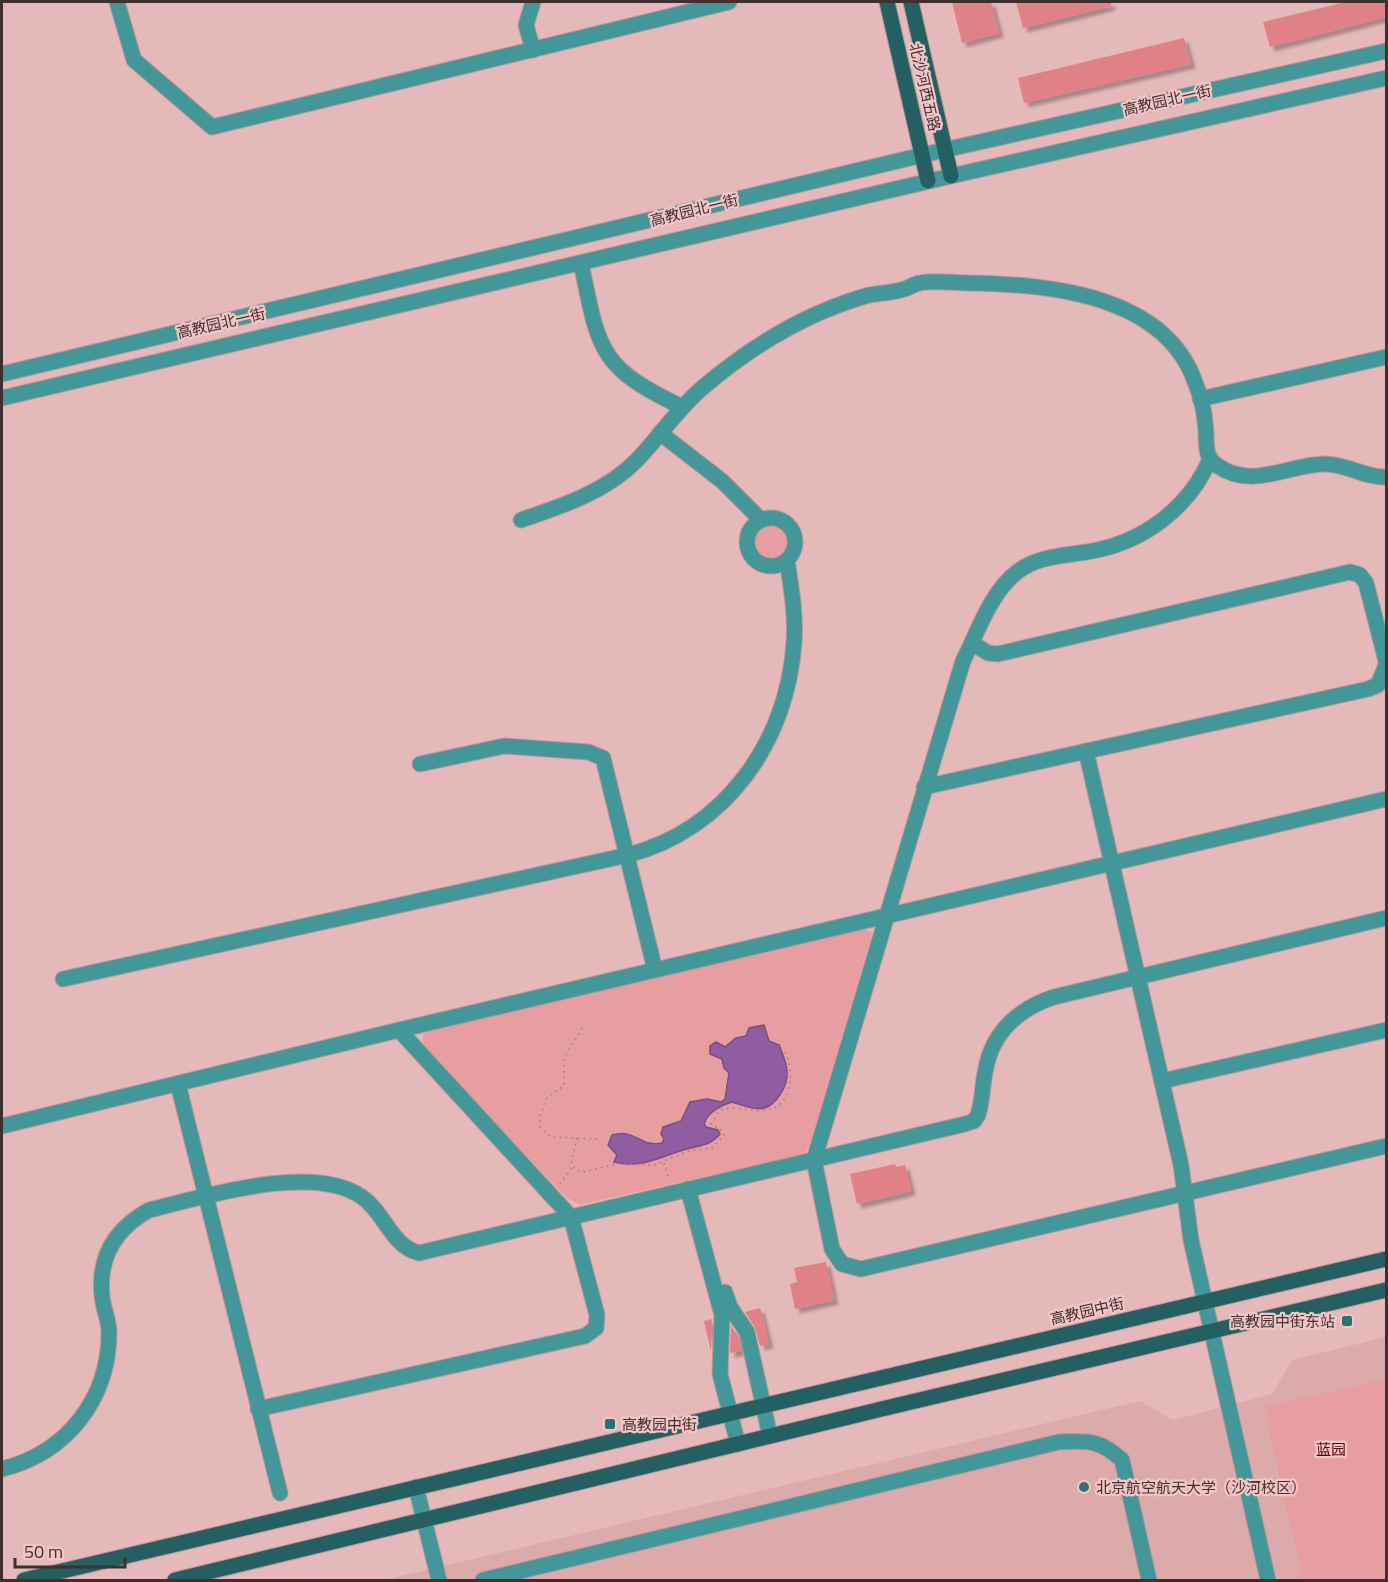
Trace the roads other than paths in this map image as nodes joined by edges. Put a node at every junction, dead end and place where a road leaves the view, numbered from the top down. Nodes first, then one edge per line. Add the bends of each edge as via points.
1 (117, 2) edge
2 (533, 2) edge
3 (729, 2) edge
4 (887, 2) edge
5 (911, 2) edge
6 (533, 50) junction
7 (1386, 51) edge
8 (1386, 78) edge
9 (944, 150) junction
10 (922, 155) junction
11 (951, 176) junction
12 (928, 181) junction
13 (581, 263) junction
14 (1386, 357) edge
15 (2, 374) edge
16 (2, 398) edge
17 (1200, 399) junction
18 (682, 407) junction
19 (660, 433) junction
20 (1210, 459) junction
21 (1386, 477) edge
22 (521, 520) dead end
23 (761, 520) junction
24 (787, 560) junction
25 (972, 643) junction
26 (1386, 663) edge
27 (1086, 751) junction
28 (420, 764) dead end
29 (924, 787) junction
30 (1386, 799) edge
31 (628, 855) junction
32 (1112, 864) junction
33 (886, 915) junction
34 (1386, 918) edge
35 (655, 970) junction
36 (1138, 977) junction
37 (63, 979) dead end
38 (399, 1030) junction
39 (1386, 1030) edge
40 (1162, 1081) junction
41 (178, 1084) junction
42 (2, 1126) edge
43 (1386, 1146) edge
44 (814, 1160) junction
45 (693, 1188) junction
46 (1183, 1192) junction
47 (205, 1198) junction
48 (571, 1217) junction
49 (1386, 1259) edge
50 (1386, 1290) edge
51 (1206, 1302) junction
52 (1213, 1332) junction
53 (763, 1406) junction
54 (258, 1409) junction
55 (730, 1414) junction
56 (770, 1436) junction
57 (738, 1444) junction
58 (2, 1469) edge
59 (416, 1487) junction
60 (280, 1493) dead end
61 (424, 1521) junction
62 (24, 1581) edge
63 (175, 1581) edge
64 (438, 1581) edge
65 (483, 1581) edge
66 (1149, 1581) edge
67 (1268, 1581) edge

1 - 6 street via 134,60 212,127
2 - 6 street via 526,25
3 - 6 street
4 - 10 main road, 北沙河西五路
5 - 9 main road, 北沙河西五路
7 - 9 street, 高教园北一街
8 - 11 street, 高教园北一街
9 - 10 street, 高教园北一街
9 - 11 main road, 北沙河西五路
10 - 12 main road, 北沙河西五路
10 - 15 street, 高教园北一街
11 - 12 street, 高教园北一街
12 - 13 street, 高教园北一街
13 - 16 street, 高教园北一街
13 - 18 street via 598,336 607,355 629,377
14 - 17 street
17 - 18 street via 1179,350 1150,324 1122,309 1061,290 941,282 870,295 800,320 740,357
17 - 20 street
18 - 19 street
19 - 22 street via 635,462 604,486
19 - 23 street via 722,481
20 - 21 street via 1227,471 1251,476 1328,464 1372,477
20 - 25 street via 1184,500 1145,533 1109,547 1041,559 1017,572 998,593
23 - 24 street via 780,519 792,530 795,546
23 - 24 street via 748,535 752,556 772,566
24 - 31 street via 793,654 783,698 760,755 728,798 703,820 668,843
25 - 26 street via 998,654 1350,572 1360,575 1366,583
25 - 29 street via 957,676
26 - 27 street via 1382,681 1374,687
27 - 29 street
27 - 32 street
28 - 31 street via 498,746 598,754 607,764
29 - 33 street
30 - 32 street
31 - 35 street
31 - 37 street
32 - 33 street
32 - 36 street
33 - 35 street
33 - 44 street
34 - 36 street
35 - 38 street
36 - 40 street
36 - 44 street via 1054,997 1034,1004 1015,1018 989,1056 980,1110 974,1121
38 - 41 street
38 - 48 street
39 - 40 street
40 - 46 street via 1181,1165
41 - 42 street
41 - 47 street
43 - 46 street
44 - 45 street
44 - 46 street via 832,1249 842,1264 856,1269
45 - 48 street
45 - 53 street via 727,1300 747,1332
45 - 55 street via 722,1314 719,1363
46 - 51 street
47 - 48 street via 285,1182 333,1185 368,1201 403,1246 419,1253
47 - 54 street
47 - 58 street via 149,1210 130,1220 117,1234 103,1262 102,1297 108,1340 97,1392 86,1413 63,1439 33,1459
48 - 54 street via 597,1315 592,1333
49 - 51 main road, 高教园中街
50 - 52 main road
51 - 52 street
51 - 53 main road, 高教园中街
52 - 56 main road
52 - 67 street
53 - 55 main road, 高教园中街
53 - 56 street
54 - 60 street
55 - 57 street
55 - 59 main road, 高教园中街
56 - 57 main road
57 - 61 main road
59 - 61 street
59 - 62 main road, 高教园中街
61 - 63 main road
61 - 64 street
65 - 66 street via 1059,1442 1094,1441 1122,1460

